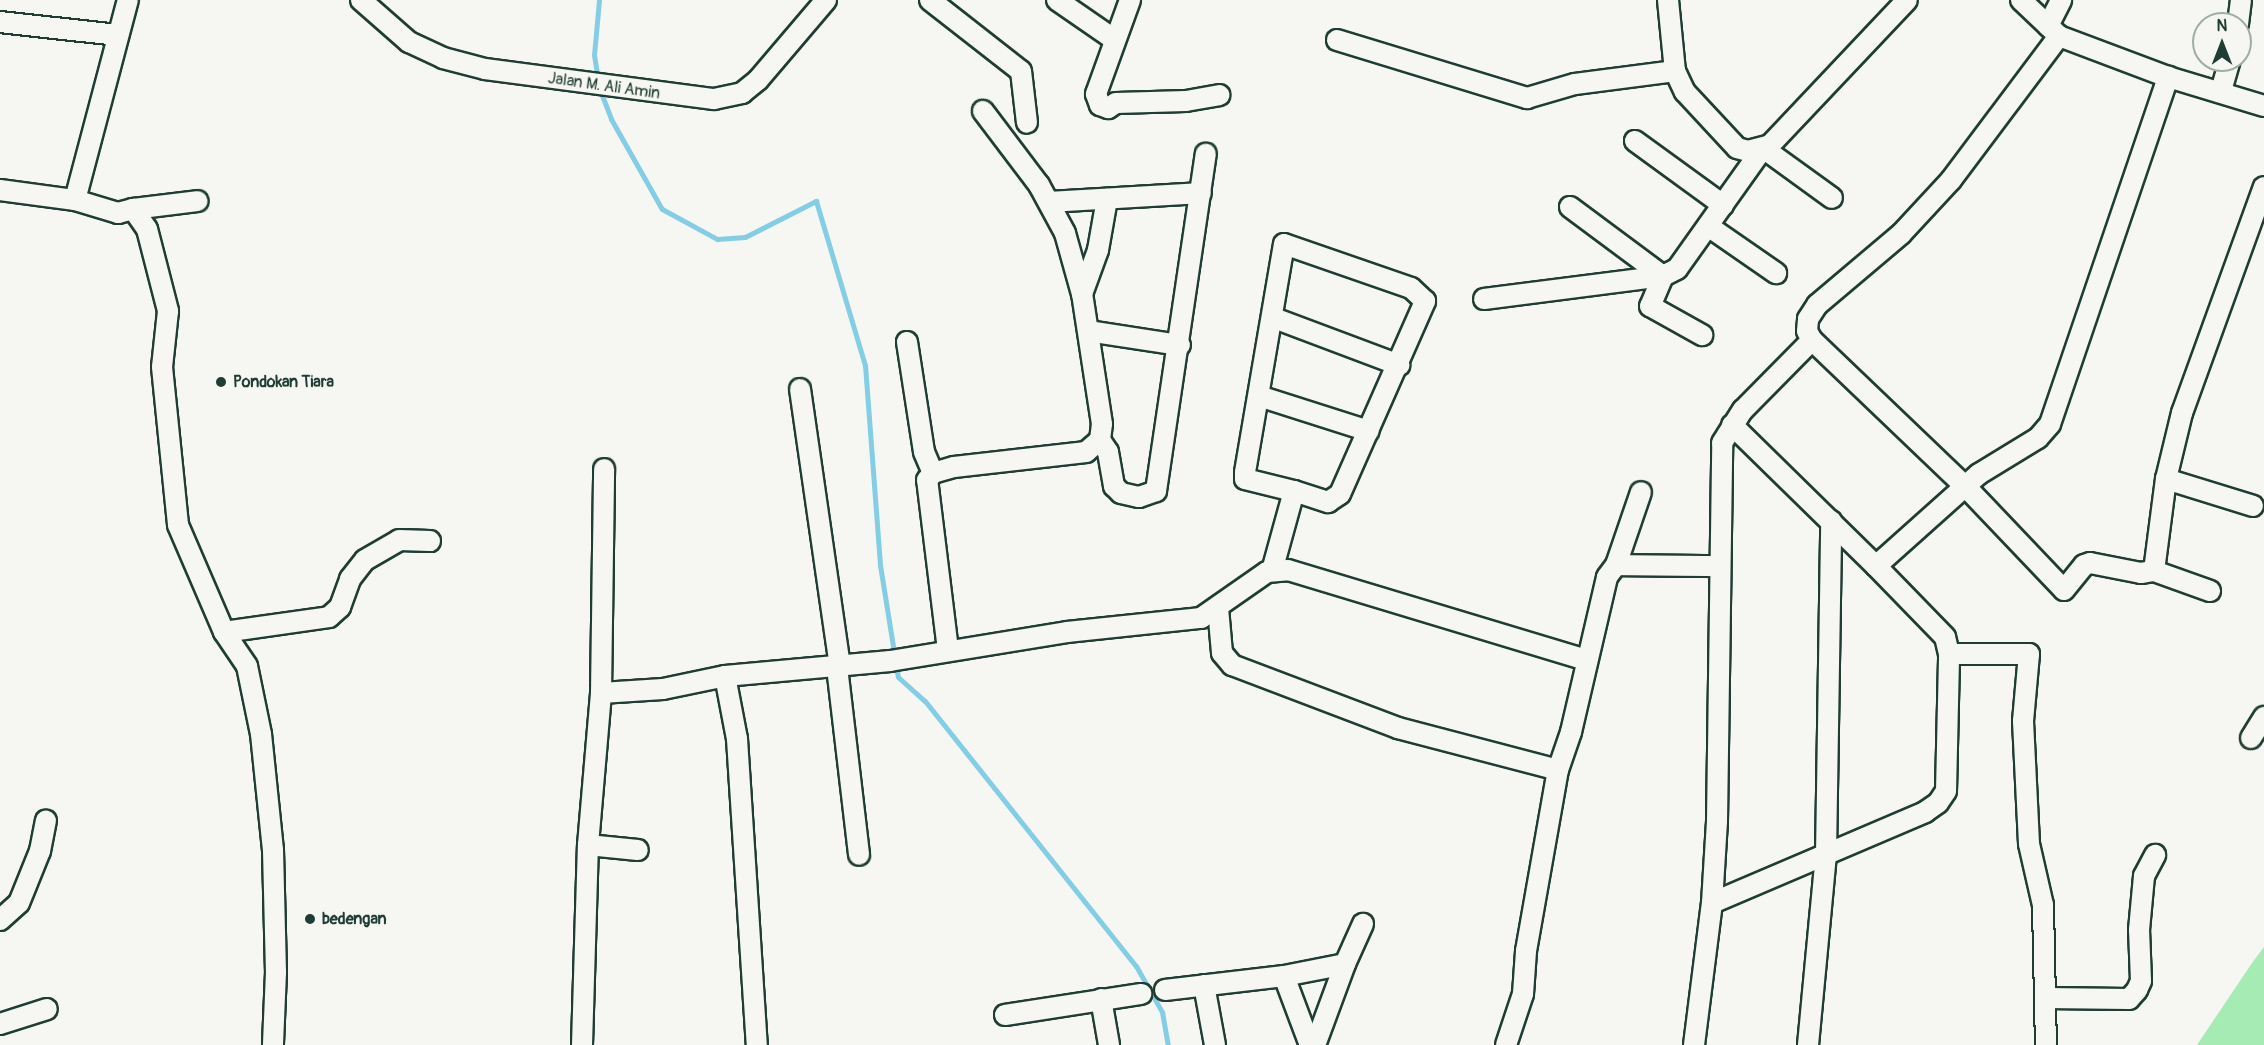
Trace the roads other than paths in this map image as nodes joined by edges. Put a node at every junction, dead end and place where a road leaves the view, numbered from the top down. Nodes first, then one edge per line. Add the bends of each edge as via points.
1 (128, 0) edge
2 (361, 0) edge
3 (826, 0) edge
4 (930, 0) edge
5 (1057, 0) edge
6 (1130, 0) edge
7 (1668, 0) edge
8 (1907, 0) edge
9 (2021, 0) edge
10 (2061, 0) edge
11 (0, 22) edge
12 (2053, 31) junction
13 (117, 35) junction
14 (1337, 39) dead end
15 (1115, 40) junction
16 (1675, 71) junction
17 (2227, 72) edge
18 (2168, 77) junction
19 (2221, 91) junction
20 (1219, 95) dead end
21 (2264, 106) edge
22 (983, 111) dead end
23 (1027, 123) dead end
24 (1635, 141) dead end
25 (1763, 148) junction
26 (1206, 154) dead end
27 (2264, 187) edge
28 (0, 190) edge
29 (1201, 193) junction
30 (1832, 198) dead end
31 (1107, 199) junction
32 (75, 200) junction
33 (198, 201) dead end
34 (1050, 202) junction
35 (1723, 205) junction
36 (1570, 207) dead end
37 (133, 209) junction
38 (1708, 226) junction
39 (1776, 273) dead end
40 (1663, 276) junction
41 (1082, 294) junction
42 (1484, 299) dead end
43 (1274, 318) junction
44 (1088, 331) junction
45 (1702, 335) dead end
46 (1812, 340) junction
47 (907, 342) dead end
48 (1180, 345) junction
49 (1399, 365) junction
50 (800, 389) dead end
51 (1259, 396) junction
52 (1732, 425) junction
53 (1369, 431) junction
54 (1100, 440) junction
55 (604, 469) dead end
56 (933, 473) junction
57 (2166, 479) junction
58 (1966, 487) junction
59 (1294, 491) junction
60 (1641, 492) dead end
61 (2253, 506) dead end
62 (1831, 521) junction
63 (430, 541) dead end
64 (1616, 565) junction
65 (1719, 566) junction
66 (1876, 566) junction
67 (1272, 571) junction
68 (2154, 571) junction
69 (2210, 591) dead end
70 (1218, 608) junction
71 (224, 632) junction
72 (948, 650) junction
73 (1949, 654) junction
74 (1587, 660) junction
75 (838, 667) junction
76 (725, 676) junction
77 (602, 693) junction
78 (2264, 717) edge
79 (2251, 738) dead end
80 (1558, 770) junction
81 (46, 821) dead end
82 (588, 845) junction
83 (638, 850) dead end
84 (859, 855) dead end
85 (1826, 855) junction
86 (2155, 855) dead end
87 (1712, 903) junction
88 (0, 920) edge
89 (1363, 924) dead end
90 (1345, 964) junction
91 (1284, 976) junction
92 (1204, 984) junction
93 (1165, 990) dead end
94 (1141, 994) dead end
95 (2045, 998) junction
96 (1101, 999) junction
97 (48, 1009) dead end
98 (1005, 1015) dead end
99 (0, 1024) edge
100 (273, 1045) edge
101 (582, 1045) edge
102 (757, 1045) edge
103 (1109, 1045) edge
104 (1215, 1045) edge
105 (1310, 1045) edge
106 (1315, 1045) edge
107 (1506, 1045) edge
108 (1694, 1045) edge
109 (1808, 1045) edge
110 (2046, 1045) edge

1 - 13 street
2 - 3 street, Jalan M. Ali Amin via 409,42 443,58 485,69 714,99 742,93 779,60
4 - 23 street via 1021,71
5 - 15 street
6 - 15 street
7 - 16 street
8 - 25 street
9 - 12 street
10 - 12 street
11 - 13 street
12 - 18 street
12 - 46 street via 1951,180 1901,234 1816,305 1808,319 1807,331
13 - 32 street
14 - 16 street via 1527,98 1575,84
15 - 20 street via 1096,94 1100,105 1108,108 1116,103 1186,101
16 - 25 street via 1697,108 1737,148
17 - 19 street
18 - 19 street
18 - 58 street via 2050,424 2038,438 1998,460
19 - 21 street
22 - 34 street
24 - 35 street
25 - 30 street
25 - 35 street
26 - 29 street
27 - 57 street via 2182,413
28 - 32 street
29 - 31 street
29 - 48 street
31 - 34 street
31 - 41 street via 1098,250
32 - 37 street via 118,213
33 - 37 street
34 - 41 street via 1065,233
35 - 38 street
36 - 40 street
37 - 71 street via 147,229 168,310 162,367 178,525
38 - 39 street
38 - 40 street via 1677,269
40 - 42 street
40 - 45 street via 1650,306
41 - 44 street
43 - 49 street
43 - 49 street via 1284,244 1411,288 1425,301
43 - 51 street
44 - 48 street
44 - 54 street via 1102,424
46 - 52 street
46 - 58 street
47 - 56 street via 924,452
48 - 54 street via 1156,491 1139,497 1121,493 1114,486 1108,452
49 - 53 street
50 - 75 street
51 - 53 street
51 - 59 street via 1245,479
52 - 62 street
52 - 65 street via 1719,454
53 - 59 street via 1335,498 1322,501
54 - 56 street via 1086,452 954,467
55 - 77 street
56 - 72 street via 926,489
57 - 61 street
57 - 68 street
58 - 66 street
58 - 68 street via 2064,590 2090,563 2141,573
59 - 67 street
60 - 64 street
62 - 66 street
62 - 85 street
63 - 71 street via 399,540 365,560 350,579 340,607 329,616
64 - 65 street
64 - 74 street via 1606,577
65 - 87 street via 1717,821
66 - 73 street via 1907,601 1939,628
67 - 70 street
67 - 74 street via 1288,570 1329,581
68 - 69 street
70 - 72 street via 1201,618
70 - 80 street via 1222,653 1232,665 1398,728
71 - 100 street via 247,666 261,734 273,850
72 - 75 street
73 - 85 street via 1946,791 1925,812
73 - 95 street via 2029,654 2023,721 2029,844 2043,905
74 - 80 street
75 - 76 street
75 - 84 street
76 - 77 street via 663,689
76 - 102 street via 737,739
77 - 82 street
78 - 79 street
80 - 107 street via 1526,951 1523,994
81 - 88 street via 40,851 19,903
82 - 83 street
82 - 101 street
85 - 87 street
85 - 109 street
86 - 95 street via 2144,876 2139,930 2141,981 2137,990 2129,999
87 - 108 street
89 - 90 street
90 - 91 street
90 - 106 street
91 - 92 street
91 - 105 street
92 - 93 street
92 - 104 street
94 - 96 street
95 - 110 street
96 - 98 street
96 - 103 street
97 - 99 street

